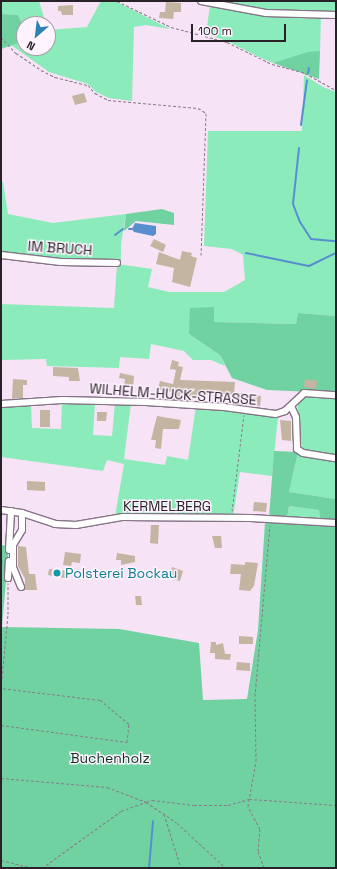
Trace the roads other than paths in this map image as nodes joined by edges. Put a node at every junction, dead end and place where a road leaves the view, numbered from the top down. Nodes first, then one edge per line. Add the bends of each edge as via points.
1 (200, 1) edge
2 (336, 15) edge
3 (1, 255) edge
4 (117, 263) dead end
5 (336, 395) edge
6 (1, 404) edge
7 (291, 406) junction
8 (336, 458) edge
9 (1, 510) edge
10 (11, 511) junction
11 (22, 513) junction
12 (336, 523) edge
13 (8, 578) road end
14 (21, 587) dead end

1 - 2 street via 266,13
3 - 4 street, IM BRUCH via 61,262
5 - 7 street, WILHELM-HUCK-STRASSE via 304,393
6 - 7 street, WILHELM-HUCK-STRASSE via 78,400 146,402 276,414
7 - 8 street via 296,417 297,449 303,453
9 - 10 street, KERMELBERG
10 - 11 street, KERMELBERG
10 - 13 street
11 - 12 street, KERMELBERG via 55,524 76,525 123,516
11 - 14 street via 22,530 13,544 13,567

